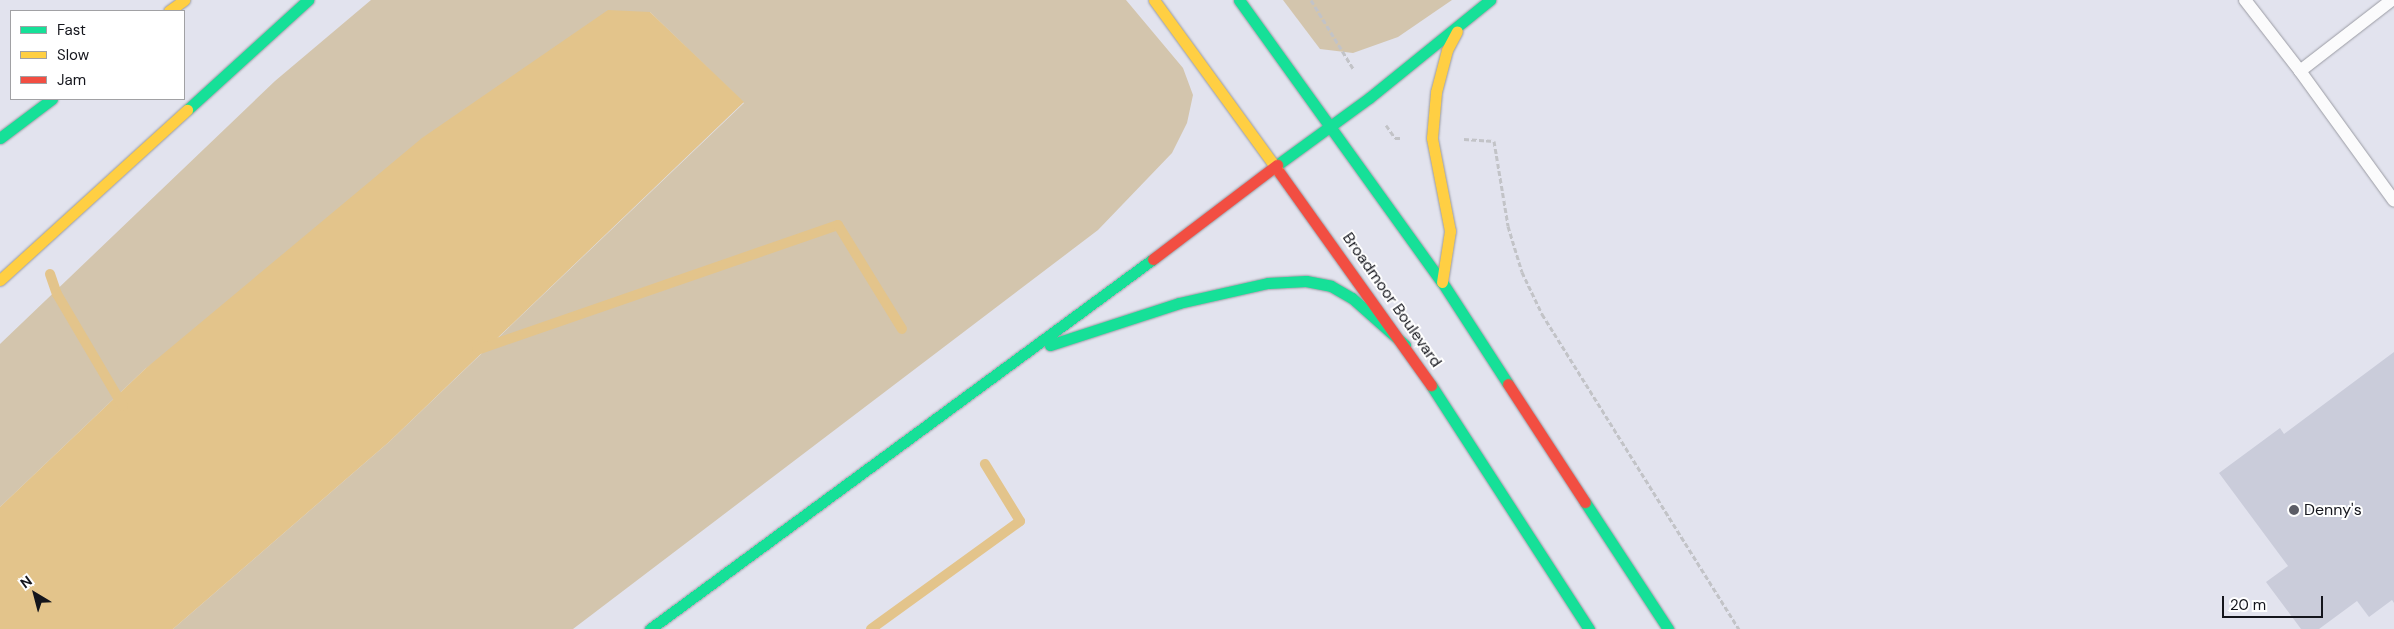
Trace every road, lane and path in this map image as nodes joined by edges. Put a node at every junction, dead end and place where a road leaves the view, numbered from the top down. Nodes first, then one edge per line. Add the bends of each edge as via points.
1 (184, 0) edge
2 (308, 0) edge
3 (1154, 0) edge
4 (1239, 0) edge
5 (1311, 0) edge
6 (1490, 0) edge
7 (2244, 0) edge
8 (2392, 0) edge
9 (170, 10) edge
10 (1457, 30) junction
11 (2300, 71) junction
12 (1369, 98) junction
13 (51, 100) edge
14 (1332, 125) junction
15 (0, 138) edge
16 (1432, 138) junction
17 (1277, 166) junction
18 (2394, 201) edge
19 (0, 280) edge
20 (1442, 282) junction
21 (1405, 345) junction
22 (1030, 352) junction
23 (650, 629) edge
24 (1589, 629) edge
25 (1668, 629) edge
26 (1740, 629) edge

1 - 9 main road
2 - 19 main road
3 - 17 main road, Broadmoor Boulevard
4 - 14 main road
5 - 12 path via 1335,35
6 - 10 main road
7 - 11 lane
8 - 11 lane
10 - 12 main road
10 - 16 main road via 1447,50 1436,92
11 - 18 lane
12 - 14 main road
12 - 16 path via 1394,138
13 - 15 main road
14 - 17 main road
14 - 20 main road
16 - 20 main road via 1450,231
16 - 26 path via 1494,141 1508,226 1522,272 1542,314
17 - 21 main road, Broadmoor Boulevard
17 - 22 main road
20 - 25 main road
21 - 22 main road via 1352,298 1331,286 1306,281 1268,283 1179,303
21 - 24 main road, Broadmoor Boulevard
22 - 23 main road

